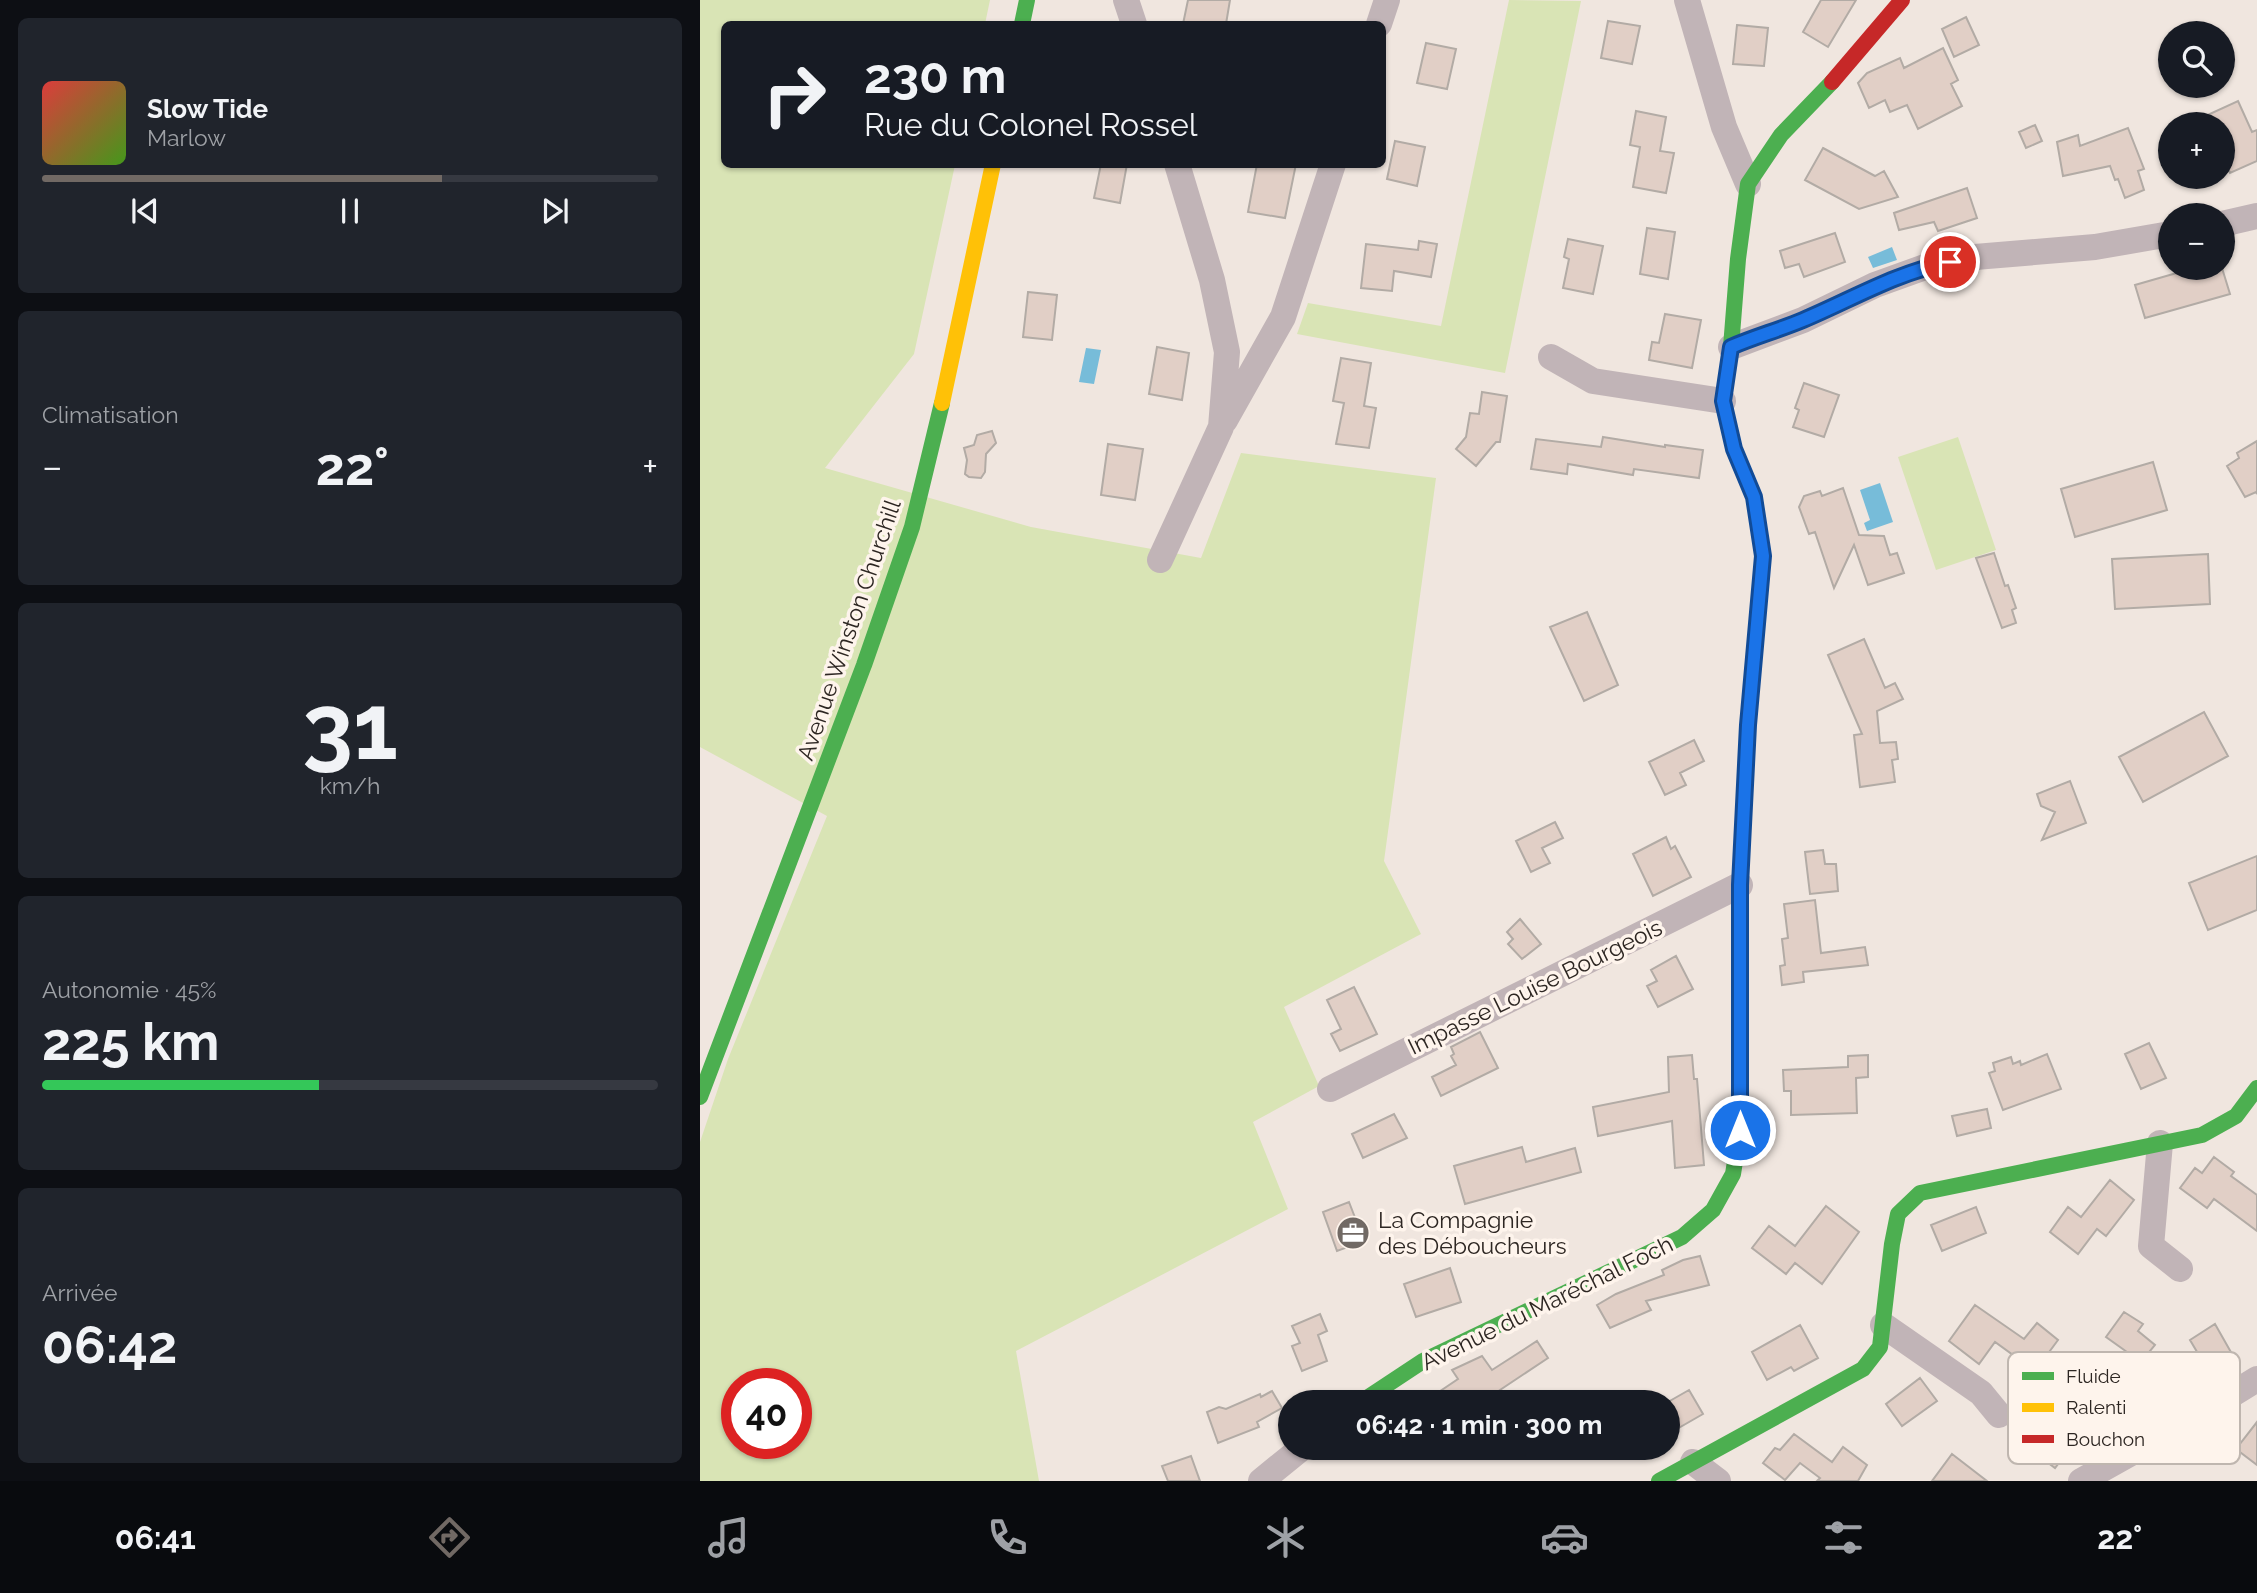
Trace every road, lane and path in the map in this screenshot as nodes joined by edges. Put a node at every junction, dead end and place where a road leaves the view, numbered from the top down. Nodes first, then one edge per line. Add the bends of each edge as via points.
1 (1027, 0) edge
2 (1126, 0) edge
3 (1387, 0) edge
4 (1687, 0) edge
5 (1902, 0) edge
6 (1023, 21) edge
7 (1132, 21) edge
8 (1380, 21) edge
9 (992, 168) edge
10 (1178, 168) edge
11 (1332, 168) edge
12 (1748, 184) junction
13 (2257, 216) edge
14 (2235, 221) edge
15 (2158, 236) edge
16 (1731, 347) junction
17 (1551, 357) dead end
18 (1723, 401) junction
19 (1221, 428) junction
20 (1160, 560) dead end
21 (1740, 885) junction
22 (2257, 1088) edge
23 (1330, 1089) dead end
24 (700, 1097) edge
25 (2160, 1143) junction
26 (2180, 1269) dead end
27 (1883, 1325) junction
28 (2257, 1379) edge
29 (2240, 1389) edge
30 (1379, 1390) edge
31 (2000, 1415) dead end
32 (1287, 1460) edge
33 (1693, 1462) junction
34 (2111, 1464) edge
35 (1261, 1481) edge
36 (1659, 1481) edge
37 (1718, 1481) edge
38 (2081, 1481) edge

1 - 6 street
2 - 7 street
3 - 8 street
4 - 12 street via 1724,127
5 - 12 street, Avenue du Maréchal Foch via 1781,135
9 - 24 street, Avenue Winston Churchill via 912,527 860,677
10 - 19 street via 1212,280 1227,352
11 - 19 street via 1283,317
12 - 16 street, Avenue du Maréchal Foch
13 - 14 street
15 - 16 street via 1925,267
16 - 18 street, Avenue du Maréchal Foch
17 - 18 street via 1593,381
18 - 21 street, Avenue du Maréchal Foch via 1734,449 1754,497 1763,556
19 - 20 street
21 - 23 street, Impasse Louise Bourgeois
21 - 30 street, Avenue du Maréchal Foch via 1740,1130 1733,1174 1713,1210 1682,1237 1423,1361
22 - 25 street via 2236,1116 2219,1127
25 - 26 street via 2151,1246
25 - 27 street via 1920,1193 1898,1214
27 - 31 street via 1981,1393
27 - 33 street via 1880,1347 1863,1369
28 - 29 street
32 - 35 street
33 - 36 street
33 - 37 street
34 - 38 street

